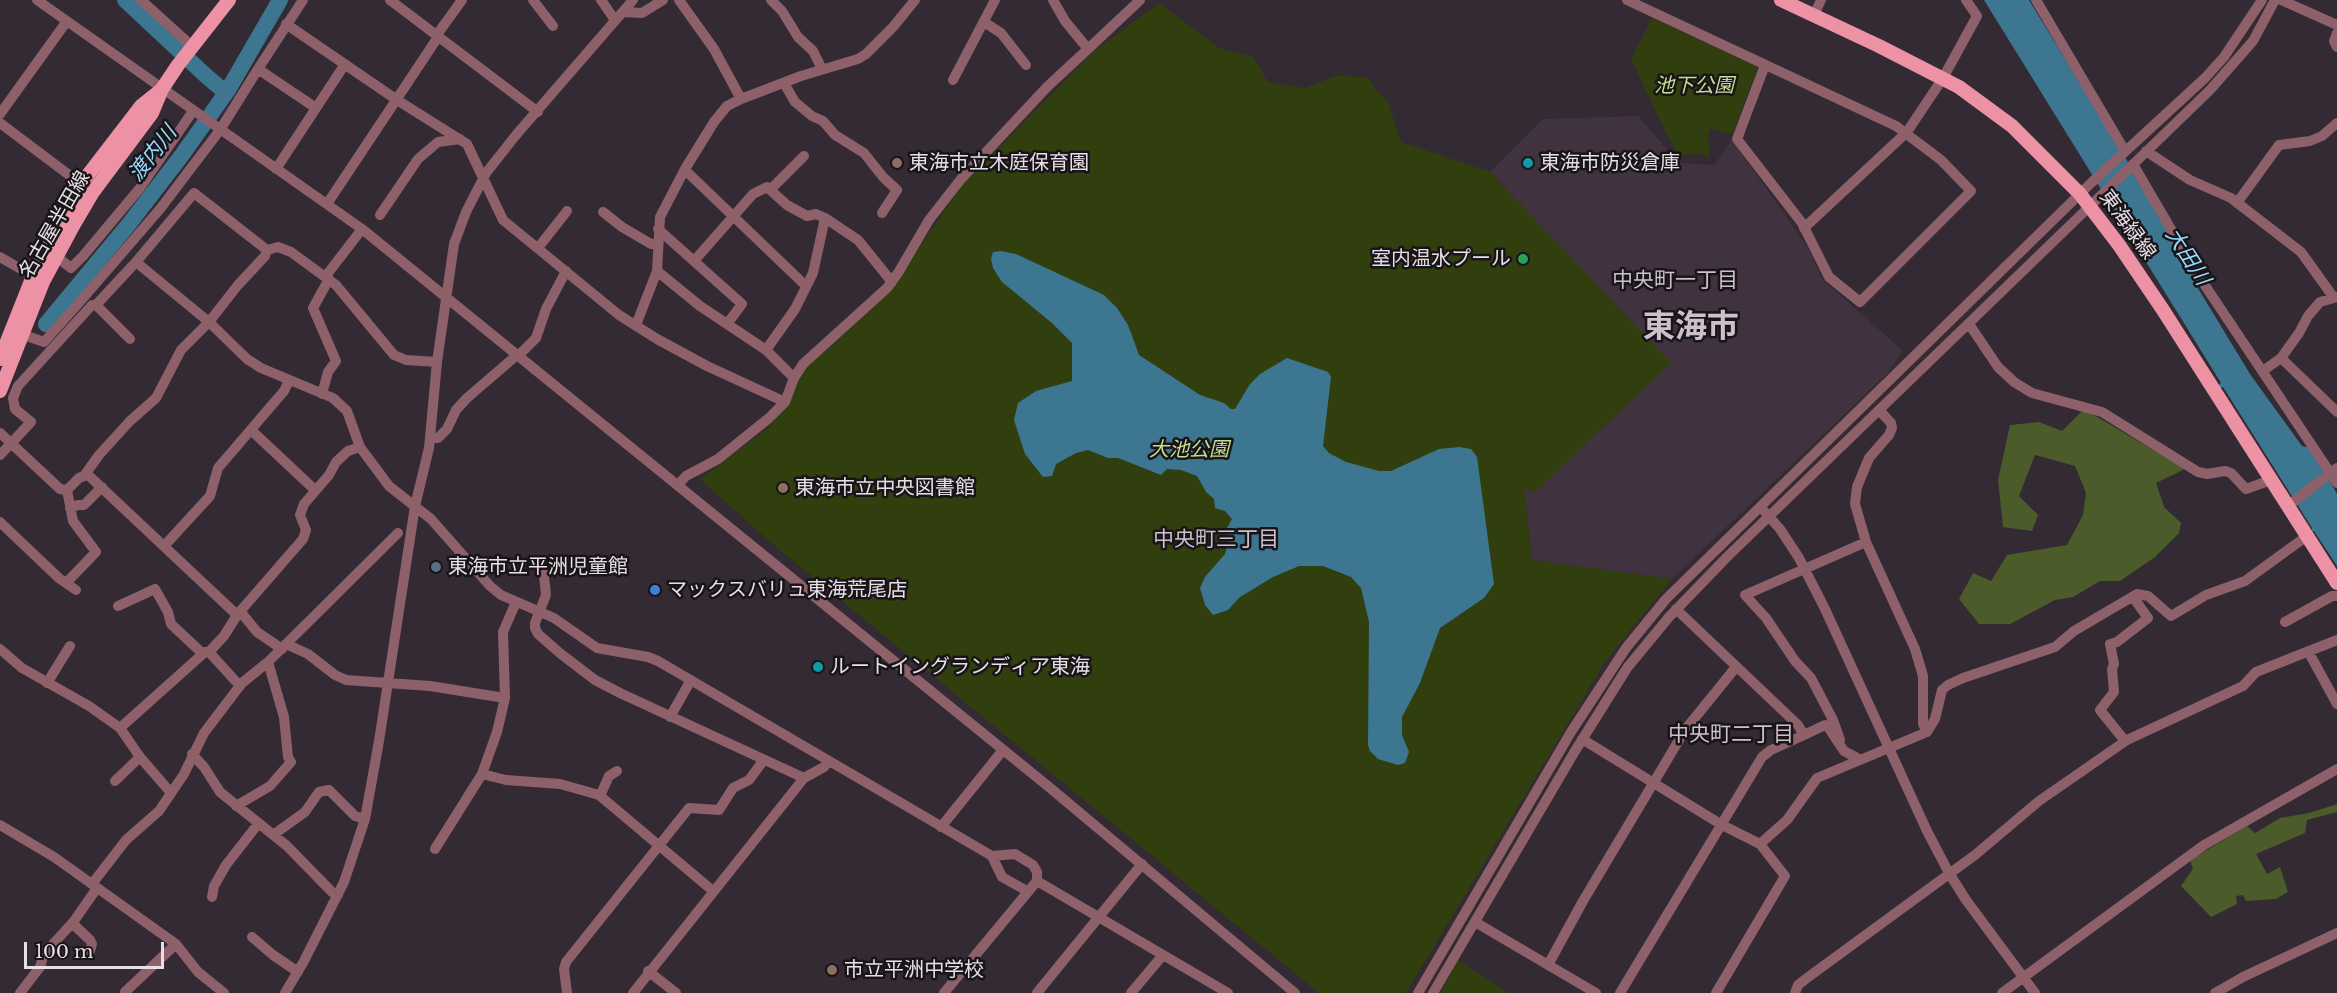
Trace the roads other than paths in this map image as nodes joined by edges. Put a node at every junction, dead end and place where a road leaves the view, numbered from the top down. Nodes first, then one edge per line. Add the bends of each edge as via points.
1 (37, 0) edge
2 (141, 0) edge
3 (229, 0) edge
4 (303, 0) edge
5 (390, 0) edge
6 (462, 0) edge
7 (533, 0) edge
8 (601, 0) edge
9 (633, 0) edge
10 (663, 0) edge
11 (679, 0) edge
12 (771, 0) edge
13 (915, 0) edge
14 (995, 0) edge
15 (1053, 0) edge
16 (1139, 0) edge
17 (1627, 0) edge
18 (1780, 0) edge
19 (1821, 0) edge
20 (1966, 0) edge
21 (2036, 0) edge
22 (2262, 0) edge
23 (2275, 0) edge
24 (2281, 0) edge
25 (1652, 5) edge
26 (624, 12) junction
27 (1814, 15) junction
28 (615, 20) junction
29 (67, 21) junction
30 (984, 22) junction
31 (286, 24) junction
32 (2337, 25) edge
33 (553, 26) dead end
34 (2337, 33) edge
35 (437, 36) junction
36 (2337, 47) edge
37 (192, 49) junction
38 (1088, 49) junction
39 (345, 64) junction
40 (1026, 65) dead end
41 (1765, 65) junction
42 (258, 69) junction
43 (822, 69) junction
44 (1943, 78) junction
45 (953, 80) dead end
46 (784, 83) junction
47 (162, 89) junction
48 (741, 99) junction
49 (397, 100) junction
50 (316, 108) junction
51 (195, 112) junction
52 (538, 112) junction
53 (0, 114) edge
54 (0, 123) edge
55 (2337, 123) edge
56 (220, 129) junction
57 (1907, 132) junction
58 (460, 140) junction
59 (2146, 151) junction
60 (2124, 153) junction
61 (804, 156) dead end
62 (2132, 165) junction
63 (276, 169) junction
64 (685, 170) junction
65 (483, 178) junction
66 (81, 184) junction
67 (770, 190) junction
68 (2080, 194) junction
69 (2094, 202) junction
70 (2237, 203) junction
71 (327, 204) junction
72 (567, 212) dead end
73 (603, 212) dead end
74 (882, 213) dead end
75 (380, 215) dead end
76 (734, 215) junction
77 (825, 218) junction
78 (1804, 228) junction
79 (362, 229) junction
80 (658, 229) junction
81 (657, 244) junction
82 (538, 248) junction
83 (267, 250) junction
84 (56, 256) junction
85 (0, 257) edge
86 (694, 261) junction
87 (136, 262) junction
88 (566, 271) junction
89 (657, 271) junction
90 (33, 276) junction
91 (327, 278) junction
92 (892, 282) junction
93 (806, 286) junction
94 (447, 297) junction
95 (2336, 298) edge
96 (96, 305) junction
97 (209, 322) junction
98 (727, 324) junction
99 (1969, 324) junction
100 (636, 325) junction
101 (21, 334) junction
102 (130, 339) dead end
103 (766, 350) junction
104 (518, 356) junction
105 (2281, 358) junction
106 (0, 359) edge
107 (437, 362) junction
108 (2264, 370) junction
109 (794, 378) junction
110 (289, 381) junction
111 (0, 391) edge
112 (322, 394) junction
113 (785, 402) junction
114 (1880, 411) junction
115 (2337, 412) edge
116 (251, 430) junction
117 (0, 433) edge
118 (430, 438) junction
119 (12, 442) junction
120 (360, 447) junction
121 (0, 455) edge
122 (86, 473) junction
123 (2333, 475) edge
124 (2271, 480) junction
125 (678, 486) junction
126 (102, 487) junction
127 (68, 490) junction
128 (315, 490) junction
129 (2290, 505) junction
130 (415, 506) junction
131 (1759, 506) junction
132 (70, 508) junction
133 (1770, 517) junction
134 (0, 522) edge
135 (398, 533) dead end
136 (2307, 536) junction
137 (1866, 542) junction
138 (165, 545) junction
139 (543, 566) dead end
140 (1804, 568) junction
141 (66, 583) junction
142 (2337, 583) edge
143 (76, 590) dead end
144 (2337, 596) edge
145 (2133, 597) junction
146 (516, 602) junction
147 (118, 606) dead end
148 (1676, 609) junction
149 (539, 611) junction
150 (239, 613) junction
151 (2285, 622) dead end
152 (2337, 640) edge
153 (70, 646) dead end
154 (284, 646) junction
155 (0, 649) edge
156 (2308, 651) junction
157 (206, 653) junction
158 (268, 662) junction
159 (1736, 668) junction
160 (691, 680) junction
161 (47, 683) junction
162 (387, 684) junction
163 (240, 686) junction
164 (505, 698) junction
165 (2337, 704) edge
166 (670, 717) junction
167 (120, 728) junction
168 (1927, 732) junction
169 (1804, 735) junction
170 (1582, 740) junction
171 (2125, 741) junction
172 (1838, 742) junction
173 (1889, 746) junction
174 (1003, 750) junction
175 (192, 754) junction
176 (140, 757) junction
177 (1854, 757) junction
178 (763, 761) junction
179 (829, 761) junction
180 (2337, 769) edge
181 (617, 771) dead end
182 (482, 774) junction
183 (804, 778) junction
184 (115, 781) dead end
185 (1654, 782) junction
186 (171, 793) junction
187 (600, 796) junction
188 (236, 806) junction
189 (365, 819) junction
190 (258, 824) junction
191 (0, 825) edge
192 (1722, 825) junction
193 (941, 827) junction
194 (273, 835) junction
195 (1760, 844) junction
196 (658, 845) junction
197 (435, 849) dead end
198 (992, 856) junction
199 (1142, 864) junction
200 (1949, 873) junction
201 (1037, 880) junction
202 (94, 886) junction
203 (713, 891) junction
204 (1027, 891) junction
205 (338, 895) junction
206 (212, 897) dead end
207 (1099, 918) junction
208 (1475, 922) junction
209 (72, 923) junction
210 (2337, 933) edge
211 (252, 937) dead end
212 (176, 944) junction
213 (90, 951) dead end
214 (1163, 955) junction
215 (1548, 965) junction
216 (648, 971) junction
217 (298, 972) junction
218 (2023, 977) junction
219 (125, 992) edge
220 (20, 993) edge
221 (224, 993) edge
222 (285, 993) edge
223 (567, 993) edge
224 (633, 993) edge
225 (676, 993) edge
226 (945, 993) edge
227 (1037, 993) edge
228 (1131, 993) edge
229 (1228, 993) edge
230 (1295, 993) edge
231 (1418, 993) edge
232 (1433, 993) edge
233 (1596, 993) edge
234 (1620, 993) edge
235 (1716, 993) edge
236 (1795, 993) edge
237 (2002, 993) edge
238 (2035, 993) edge
239 (2215, 993) edge

1 - 29 street
2 - 37 street
3 - 37 main road, 名古屋半田線
4 - 31 street
5 - 35 street
6 - 35 street
7 - 33 street
8 - 28 street
9 - 26 street
10 - 26 street via 642,13
11 - 48 street via 714,49
12 - 43 street via 798,38 813,51
13 - 43 street via 866,54
14 - 30 street
15 - 38 street
16 - 38 street
17 - 25 street
18 - 27 main road, 東海緑線
19 - 27 street
20 - 44 street via 1977,16
21 - 60 street
22 - 60 street via 2224,57
23 - 59 street via 2253,41 2210,90
24 - 32 street
25 - 41 street
26 - 28 street
27 - 44 main road, 東海緑線
28 - 52 street
29 - 47 street
29 - 53 street
30 - 40 street via 1001,33
30 - 45 street
31 - 39 street
31 - 42 street
34 - 36 street
35 - 49 street
35 - 52 street
37 - 47 main road, 名古屋半田線
38 - 92 street via 948,195
39 - 49 street
39 - 50 street
41 - 57 street
41 - 78 street via 1737,139
42 - 50 street
42 - 56 street
43 - 46 street
44 - 57 street
44 - 68 main road, 東海緑線 via 2012,126
46 - 48 street
46 - 74 street via 795,102 864,153 897,190
47 - 51 street
47 - 66 main road, 名古屋半田線 via 141,106
47 - 84 main road, 名古屋半田線 via 152,113 93,192
48 - 64 street via 727,106 714,122
49 - 58 street
49 - 71 street
50 - 63 street
51 - 56 street
51 - 84 street via 140,188 83,256 71,268
52 - 65 street
54 - 66 street
55 - 70 street via 2310,141 2279,145
56 - 63 street
56 - 101 street via 160,209 44,342
57 - 78 street
57 - 78 street via 1971,191 1860,302 1829,277
58 - 65 street via 470,147
58 - 75 street via 438,142 418,159
59 - 62 street
59 - 70 street via 2190,180
60 - 68 street
61 - 67 street
62 - 69 street
62 - 108 street via 2196,272
63 - 71 street
64 - 76 street
64 - 80 street via 660,217
65 - 82 street via 503,220
65 - 94 street via 454,244
66 - 90 main road, 名古屋半田線
67 - 76 street via 767,187 753,194
67 - 77 street via 807,216
68 - 69 main road, 東海緑線
68 - 131 street
69 - 99 street
69 - 124 main road, 東海緑線
70 - 95 street via 2301,252
71 - 79 street
72 - 82 street
73 - 81 street via 651,244
76 - 86 street
76 - 93 street
77 - 92 street via 858,240
77 - 93 street via 813,273
79 - 91 street
79 - 94 street
80 - 81 street
80 - 86 street
81 - 89 street
82 - 88 street
83 - 87 street via 194,193
83 - 91 street via 278,247 291,252
83 - 97 street
84 - 101 main road, 名古屋半田線
85 - 90 street
86 - 98 street via 742,304
87 - 96 street
87 - 97 street
88 - 100 street
88 - 104 street via 536,338
89 - 98 street
89 - 100 street
90 - 106 main road, 名古屋半田線
91 - 107 street via 394,355 406,360
91 - 112 street via 313,308 336,361 328,372
92 - 109 street via 804,364
93 - 103 street
94 - 104 street
94 - 107 street
95 - 105 street via 2320,302
96 - 102 street
96 - 119 street via 18,386 13,405 31,422
97 - 110 street via 247,359
97 - 122 street via 181,350 156,398 130,421
98 - 103 street
99 - 114 street
99 - 124 street via 1998,367 2032,393 2102,412 2198,472 2231,473 2246,489
100 - 113 street via 707,366
101 - 111 main road, 名古屋半田線
103 - 109 street
104 - 118 street via 467,398 438,438
104 - 125 street
105 - 108 street
105 - 115 street
107 - 118 street
108 - 123 street
109 - 113 street
110 - 112 street
110 - 116 street
112 - 120 street via 347,411
113 - 125 street via 718,459 686,476
114 - 133 street
114 - 137 street via 1892,428 1869,458 1857,487 1855,504
116 - 128 street
116 - 138 street via 218,468 210,496
117 - 119 street
118 - 130 street
119 - 121 street
119 - 127 street via 60,489
120 - 128 street via 336,462
120 - 130 street via 389,486
122 - 126 street
122 - 127 street
123 - 129 street
124 - 129 main road, 東海緑線
125 - 174 street
126 - 132 street via 84,505
126 - 138 street
127 - 132 street
128 - 150 street via 300,515 306,530 303,539
129 - 136 main road, 東海緑線
130 - 146 street via 492,589
130 - 162 street
131 - 133 street
131 - 231 street via 1666,599 1606,677
132 - 141 street via 77,530 96,552
133 - 140 street
133 - 148 street
134 - 141 street
135 - 154 street
136 - 142 main road, 東海緑線
136 - 145 street via 2246,581 2206,595 2171,616 2148,596
137 - 140 street
137 - 168 street via 1915,649 1923,676 1923,724
138 - 150 street
139 - 149 street via 546,595
140 - 172 street via 1745,595 1811,678 1833,720
140 - 173 street
141 - 143 street
144 - 151 street
145 - 168 street via 2074,631 2055,647 1948,685 1942,690 1935,719
145 - 171 street via 2148,618 2110,644 2114,693 2100,710
146 - 149 street
146 - 164 street via 503,632
147 - 157 street via 155,589 171,624
148 - 159 street
148 - 170 street via 1627,668
149 - 160 street via 597,648 648,657
149 - 166 street via 535,623 538,634 561,654 595,680
150 - 154 street via 257,632
150 - 157 street
152 - 156 street
153 - 161 street
154 - 158 street
154 - 162 street via 308,654 340,678
155 - 161 street
156 - 165 street
156 - 171 street via 2256,672 2243,686
157 - 163 street
157 - 167 street
158 - 163 street
158 - 188 street via 284,717 291,762 270,786
159 - 169 street
159 - 185 street via 1685,730
160 - 166 street
160 - 179 street
161 - 167 street
162 - 164 street via 430,686
162 - 189 street
163 - 175 street
164 - 182 street
166 - 178 street
167 - 176 street
168 - 173 street
169 - 172 street via 1825,725
169 - 192 street via 1762,757
170 - 185 street
170 - 208 street
171 - 200 street via 2039,801
172 - 177 street
173 - 177 street
173 - 200 street
174 - 193 street
174 - 199 street
175 - 186 street
175 - 188 street via 220,792
176 - 184 street
176 - 186 street
177 - 195 street via 1817,778 1787,820
178 - 183 street
178 - 196 street via 749,780 734,788 719,810 689,808
179 - 183 street
179 - 193 street
180 - 218 street via 2204,845
181 - 187 street via 609,776
182 - 187 street via 560,784
182 - 197 street
183 - 203 street
185 - 192 street
185 - 215 street
186 - 202 street via 159,811 117,850
187 - 196 street
188 - 190 street
189 - 194 street via 355,816 329,790 319,792 305,812
189 - 205 street
190 - 194 street
190 - 206 street via 226,866
191 - 202 street
192 - 195 street
192 - 234 street
193 - 198 street
194 - 205 street
195 - 235 street via 1785,876
196 - 203 street
196 - 223 street via 566,962
198 - 201 street via 1015,854 1033,865
198 - 204 street via 1002,877
199 - 207 street
199 - 230 street
200 - 218 street
200 - 236 street via 1806,978
201 - 204 street
201 - 207 street
202 - 209 street
202 - 212 street
203 - 216 street
204 - 226 street
205 - 217 street
207 - 214 street
207 - 227 street
208 - 215 street
208 - 232 street
209 - 213 street via 90,940
209 - 220 street via 44,954 40,967
210 - 239 street
211 - 217 street
212 - 219 street
212 - 221 street via 198,972
214 - 228 street
214 - 229 street
215 - 233 street
216 - 224 street
216 - 225 street
217 - 222 street
218 - 237 street
218 - 238 street

